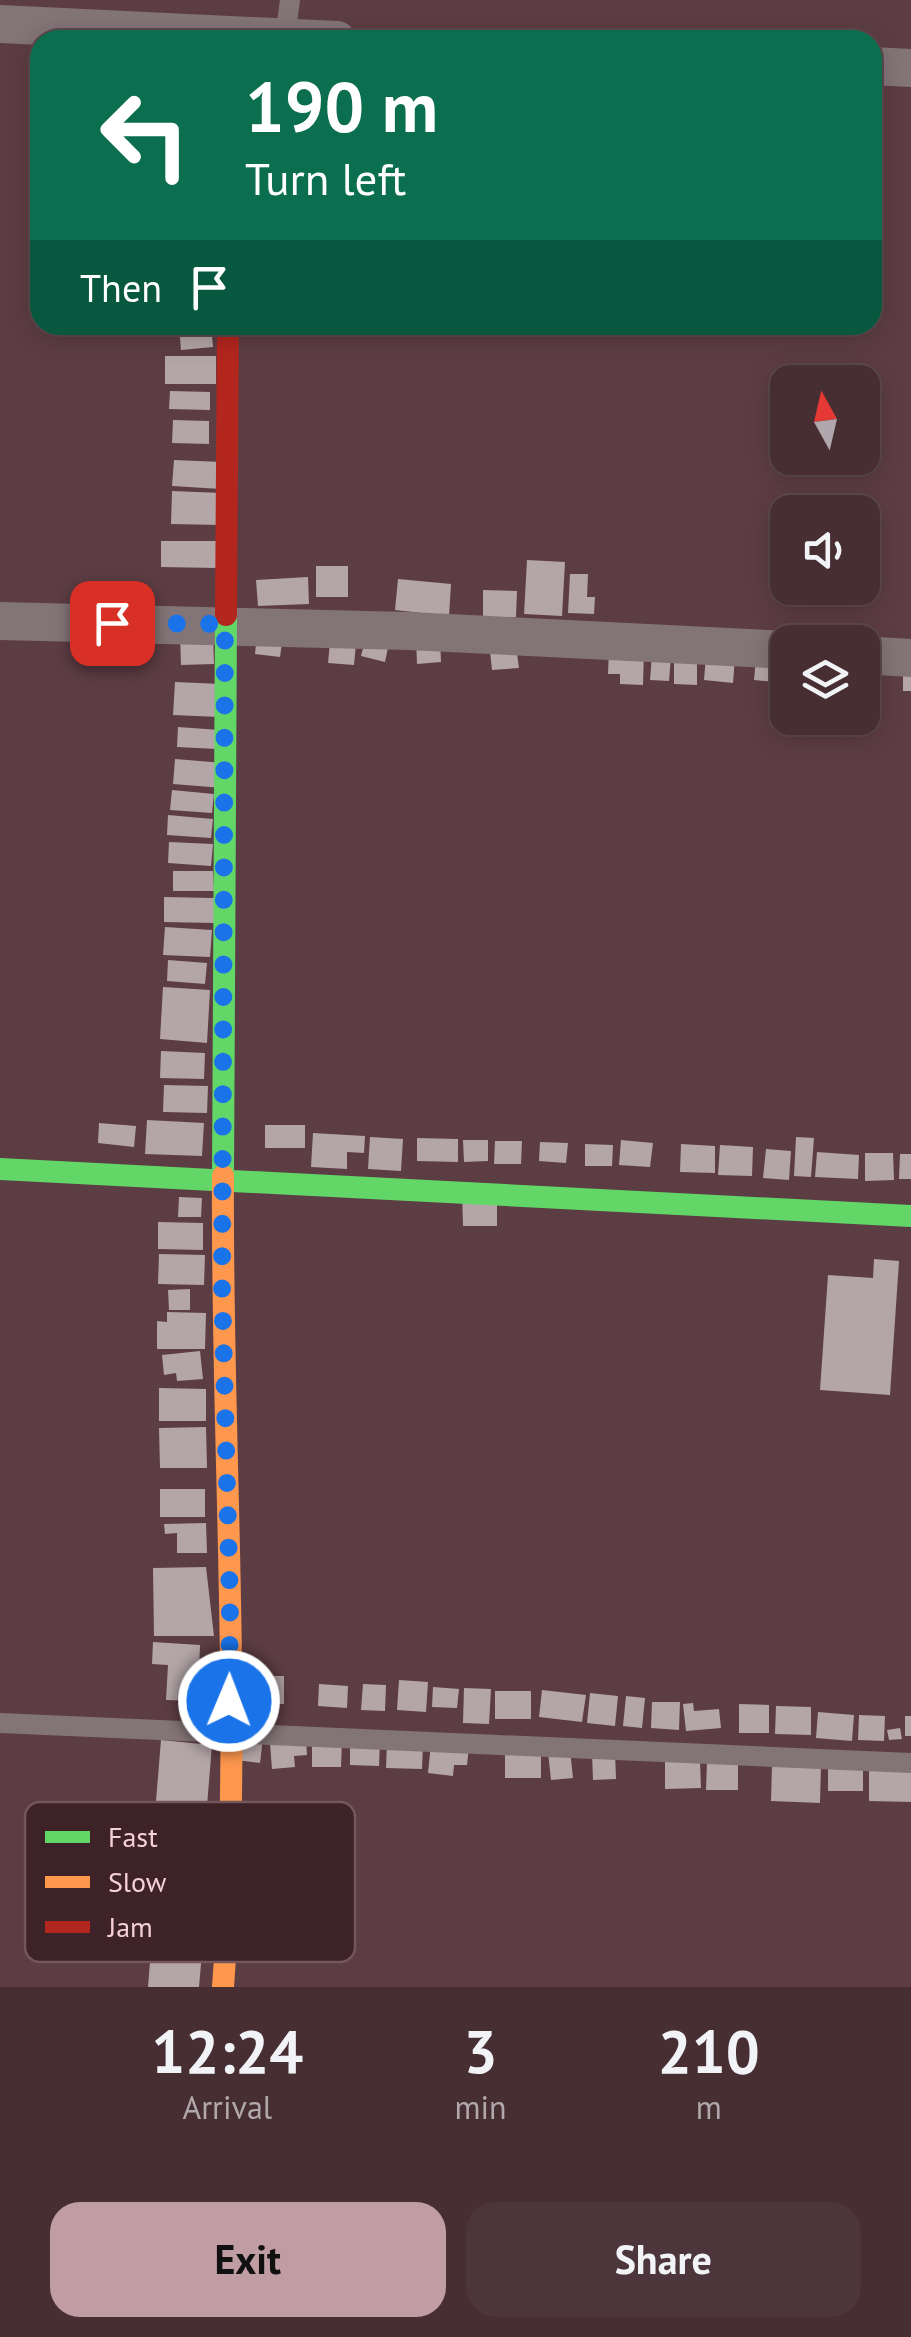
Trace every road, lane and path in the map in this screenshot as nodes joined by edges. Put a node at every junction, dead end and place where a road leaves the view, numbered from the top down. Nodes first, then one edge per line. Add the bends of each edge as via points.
1 (290, 0) edge
2 (0, 24) edge
3 (233, 25) edge
4 (287, 30) edge
5 (882, 67) edge
6 (911, 68) edge
7 (228, 335) edge
8 (0, 621) edge
9 (225, 624) junction
10 (770, 649) edge
11 (880, 656) edge
12 (911, 658) edge
13 (0, 1169) edge
14 (222, 1181) junction
15 (911, 1216) edge
16 (0, 1724) edge
17 (229, 1733) junction
18 (911, 1763) edge
19 (229, 1802) edge
20 (225, 1962) edge
21 (223, 1987) edge

1 - 4 lane
2 - 3 street
5 - 6 street
7 - 9 street
8 - 9 street
9 - 10 street
9 - 14 street
11 - 12 street
13 - 14 street
14 - 15 street
14 - 17 street
16 - 17 lane
17 - 18 lane
17 - 19 street
20 - 21 street

